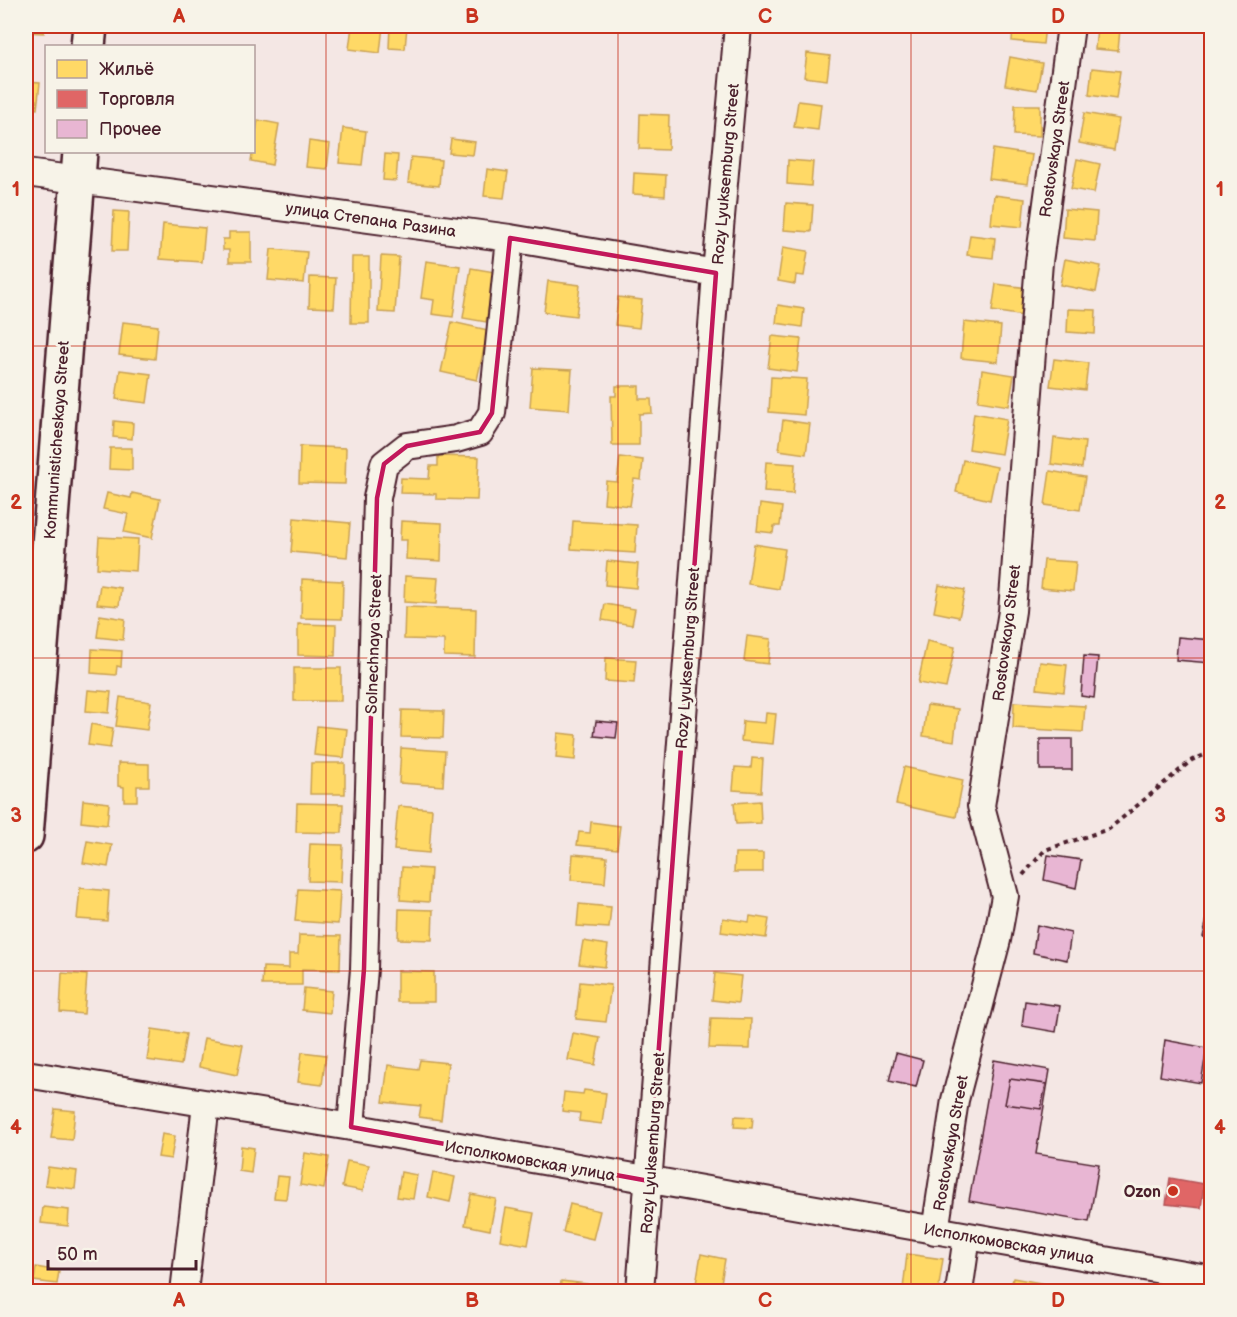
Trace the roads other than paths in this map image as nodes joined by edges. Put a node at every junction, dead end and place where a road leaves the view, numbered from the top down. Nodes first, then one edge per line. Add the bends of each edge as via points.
1 (90, 26) edge
2 (738, 26) edge
3 (1071, 26) edge
4 (88, 45) edge
5 (79, 165) edge
6 (26, 173) edge
7 (510, 238) junction
8 (716, 273) junction
9 (26, 836) edge
10 (26, 1074) edge
11 (206, 1104) junction
12 (351, 1127) junction
13 (649, 1181) junction
14 (935, 1231) junction
15 (967, 1236) junction
16 (1212, 1279) edge
17 (184, 1292) edge
18 (640, 1292) edge
19 (959, 1292) edge

1 - 4 main road
2 - 8 street, Rozy Lyuksemburg Street
3 - 14 street, Rostovskaya Street via 1039,262 1012,611 981,806 1005,896 955,1100
5 - 6 street, улица Степана Разина
5 - 7 street, улица Степана Разина
5 - 9 main road, Kommunisticheskaya Street
7 - 8 street, улица Степана Разина
7 - 12 street, Solnechnaya Street via 492,413 480,432 407,446 384,464 377,498 364,969
8 - 13 street, Rozy Lyuksemburg Street
10 - 11 street, Исполкомовская улица
11 - 12 street, Исполкомовская улица
11 - 17 street
12 - 13 street, Исполкомовская улица
13 - 14 street, Исполкомовская улица
13 - 18 street, Rozy Lyuksemburg Street
14 - 15 street, Исполкомовская улица
15 - 16 street, Исполкомовская улица
15 - 19 street

